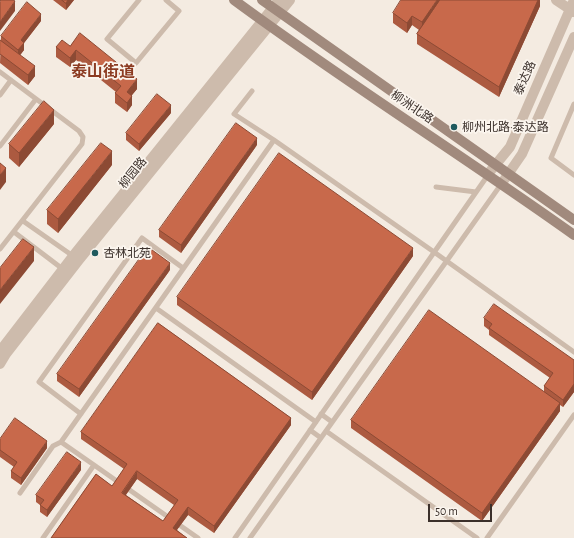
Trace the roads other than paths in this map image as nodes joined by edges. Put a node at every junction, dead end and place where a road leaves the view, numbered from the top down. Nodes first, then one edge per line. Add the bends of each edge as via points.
1 (139, 0) edge
2 (166, 0) edge
3 (234, 0) edge
4 (262, 0) edge
5 (290, 0) edge
6 (556, 0) edge
7 (277, 7) edge
8 (572, 7) edge
9 (266, 23) junction
10 (574, 37) edge
11 (0, 72) edge
12 (11, 80) junction
13 (252, 91) dead end
14 (0, 95) edge
15 (36, 99) junction
16 (574, 104) edge
17 (274, 140) junction
18 (0, 146) edge
19 (496, 164) junction
20 (508, 173) junction
21 (488, 174) junction
22 (574, 175) edge
23 (502, 183) junction
24 (436, 187) dead end
25 (476, 192) junction
26 (574, 220) edge
27 (23, 221) junction
28 (14, 232) junction
29 (574, 235) edge
30 (0, 249) edge
31 (434, 252) junction
32 (76, 258) junction
33 (447, 260) junction
34 (183, 268) junction
35 (66, 271) junction
36 (156, 308) junction
37 (0, 351) edge
38 (574, 352) edge
39 (0, 364) edge
40 (81, 414) junction
41 (321, 414) junction
42 (574, 415) edge
43 (316, 422) junction
44 (332, 422) junction
45 (310, 430) junction
46 (326, 431) junction
47 (321, 438) junction
48 (61, 442) junction
49 (94, 465) junction
50 (20, 493) dead end
51 (43, 538) edge
52 (198, 538) edge
53 (235, 538) edge
54 (250, 538) edge
55 (477, 538) edge
56 (487, 538) edge

1 - 2 lane via 107,39 136,63 179,11
3 - 9 main road, 柳洲北路
4 - 7 main road, 柳洲北路
5 - 7 street, 柳园路
6 - 8 street
7 - 9 street, 柳园路
7 - 19 main road, 柳洲北路
8 - 19 street, 泰达路 via 510,147
9 - 21 main road, 柳洲北路
9 - 32 street, 柳园路
10 - 20 street via 522,154
11 - 12 lane
12 - 14 lane
12 - 15 lane
13 - 17 lane via 234,114
15 - 18 lane
15 - 27 lane via 79,131 82,144
16 - 22 lane via 550,158
17 - 31 lane
17 - 34 lane
19 - 20 main road, 柳洲北路
19 - 21 street, 泰达路
20 - 23 street
20 - 26 main road, 柳洲北路
21 - 23 main road, 柳洲北路
21 - 25 lane
23 - 29 main road, 柳洲北路
23 - 33 lane
24 - 25 lane
25 - 31 lane
27 - 28 lane
27 - 32 lane
28 - 30 lane
28 - 35 lane
31 - 33 lane
31 - 41 lane
32 - 35 street, 柳园路
33 - 38 lane
33 - 44 lane
34 - 36 lane
34 - 40 lane via 142,238 39,382
35 - 37 street, 柳园路
35 - 39 street, 柳园路
36 - 40 lane
36 - 43 lane
40 - 48 lane
41 - 43 lane
41 - 44 lane
42 - 56 lane
43 - 45 lane
44 - 46 lane
45 - 47 lane
45 - 53 lane
46 - 47 lane
46 - 55 lane
47 - 54 lane
48 - 49 lane
48 - 50 lane via 53,446
49 - 51 lane
49 - 52 lane

